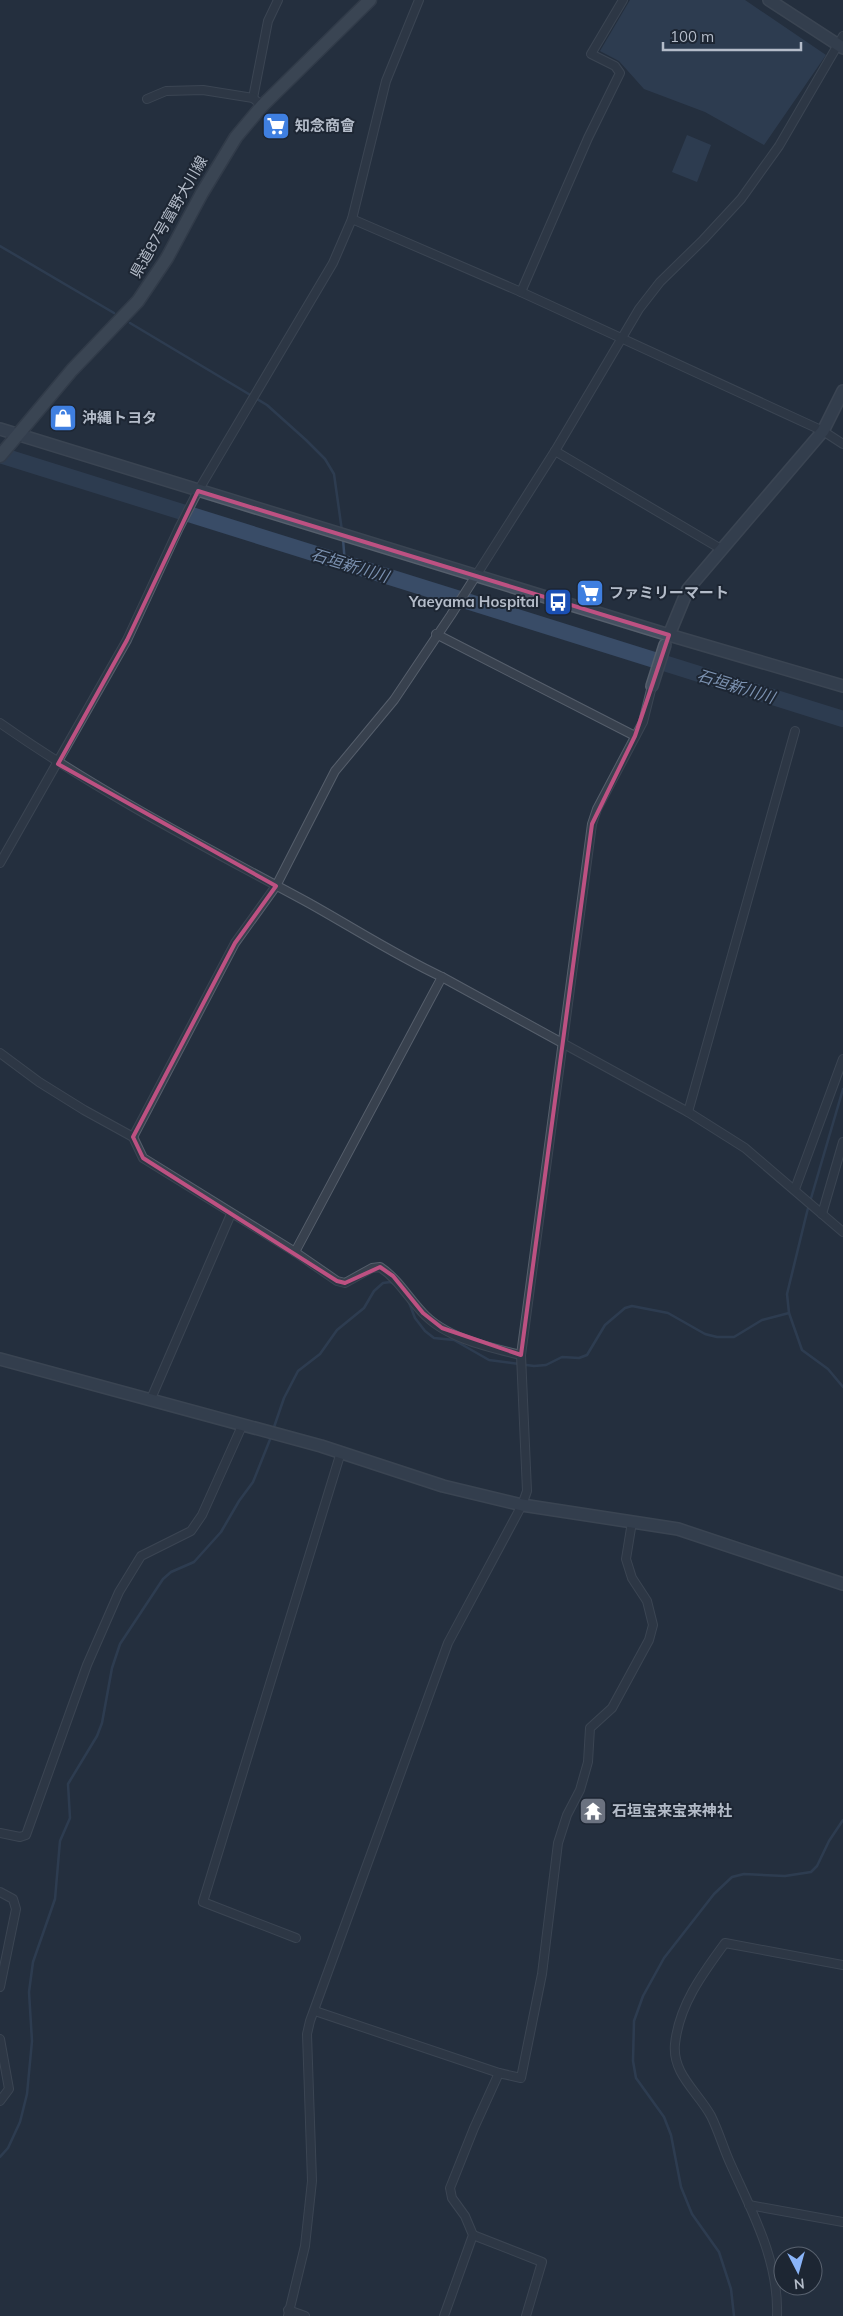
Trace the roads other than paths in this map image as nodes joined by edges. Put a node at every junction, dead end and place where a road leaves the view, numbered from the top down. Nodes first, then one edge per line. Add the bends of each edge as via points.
1 (278, 0) edge
2 (370, 0) edge
3 (419, 0) edge
4 (623, 0) edge
5 (769, 0) edge
6 (841, 43) edge
7 (147, 99) dead end
8 (258, 102) junction
9 (352, 219) junction
10 (521, 292) junction
11 (621, 338) junction
12 (843, 391) edge
13 (0, 429) edge
14 (823, 431) junction
15 (17, 434) junction
16 (843, 444) edge
17 (554, 451) junction
18 (0, 456) edge
19 (198, 491) junction
20 (721, 549) junction
21 (472, 580) junction
22 (436, 634) junction
23 (667, 640) junction
24 (652, 686) joint
25 (843, 686) edge
26 (0, 723) edge
27 (795, 731) dead end
28 (635, 736) junction
29 (58, 764) junction
30 (0, 863) edge
31 (276, 886) junction
32 (442, 977) junction
33 (562, 1043) junction
34 (0, 1053) edge
35 (843, 1060) edge
36 (688, 1112) junction
37 (133, 1137) junction
38 (843, 1142) edge
39 (795, 1190) junction
40 (231, 1214) junction
41 (822, 1214) junction
42 (843, 1232) edge
43 (294, 1252) junction
44 (521, 1355) junction
45 (0, 1359) edge
46 (150, 1401) junction
47 (242, 1426) junction
48 (341, 1452) junction
49 (522, 1505) junction
50 (632, 1522) junction
51 (843, 1584) edge
52 (0, 1833) edge
53 (0, 1892) edge
54 (296, 1938) dead end
55 (2, 1960) edge
56 (843, 1965) edge
57 (0, 1987) edge
58 (315, 2011) junction
59 (0, 2039) edge
60 (499, 2073) junction
61 (0, 2101) edge
62 (749, 2205) junction
63 (843, 2222) edge
64 (473, 2235) junction
65 (288, 2313) edge
66 (305, 2316) edge
67 (444, 2316) edge
68 (526, 2316) edge
69 (777, 2316) edge

1 - 8 street via 268,21
2 - 8 main road, 県道87号富野大川線
3 - 9 street via 386,82
4 - 10 street via 591,54 615,66 620,73
5 - 6 street
6 - 11 street via 779,146 741,199 660,282
7 - 8 street via 166,91 203,90
8 - 15 main road, 県道87号富野大川線 via 202,193 167,258 138,301
9 - 10 street
9 - 19 street via 333,263
10 - 11 street
11 - 14 street
11 - 17 street
12 - 14 street
13 - 15 street
14 - 16 street
14 - 20 street
15 - 18 main road, 県道87号富野大川線
15 - 19 street
17 - 20 street
17 - 21 street
19 - 21 street
19 - 29 street via 127,640
20 - 23 street via 688,589
21 - 22 street
21 - 23 street
22 - 28 street
22 - 31 street via 394,700 335,771
23 - 24 street
23 - 25 street
24 - 28 street via 643,722
26 - 29 street
27 - 36 street
28 - 33 street via 592,824
29 - 30 street
29 - 31 street
31 - 32 street via 352,927 404,960
31 - 37 street via 235,943
32 - 33 street
32 - 43 street
33 - 36 street
33 - 44 street
34 - 37 street via 54,1091
35 - 39 street
36 - 39 street via 745,1148
37 - 40 street via 143,1158
38 - 41 street
39 - 41 street
40 - 43 street
40 - 46 street
41 - 42 street
43 - 44 street via 345,1283 380,1266 393,1276 423,1313 442,1328
44 - 49 street via 527,1491
45 - 46 street
46 - 47 street
47 - 48 street
47 - 52 street via 202,1515 191,1532 141,1556 119,1592 87,1665 26,1835
48 - 49 street via 443,1486
48 - 54 street via 203,1902
49 - 50 street
49 - 58 street via 448,1643
50 - 51 street via 678,1529
50 - 60 street via 626,1559 632,1578 647,1601 653,1625 612,1708 590,1728 588,1762 558,1843 542,1974 521,2078
53 - 55 street via 13,1899 16,1909
55 - 57 street
56 - 62 street via 725,1943 690,1995 675,2044 677,2066 711,2117
58 - 60 street
58 - 65 street via 307,2034 312,2181 305,2246
59 - 61 street via 10,2089
60 - 64 street via 450,2188 452,2198
62 - 63 street
62 - 69 street via 774,2273
64 - 67 street
64 - 68 street via 542,2262
65 - 66 street

